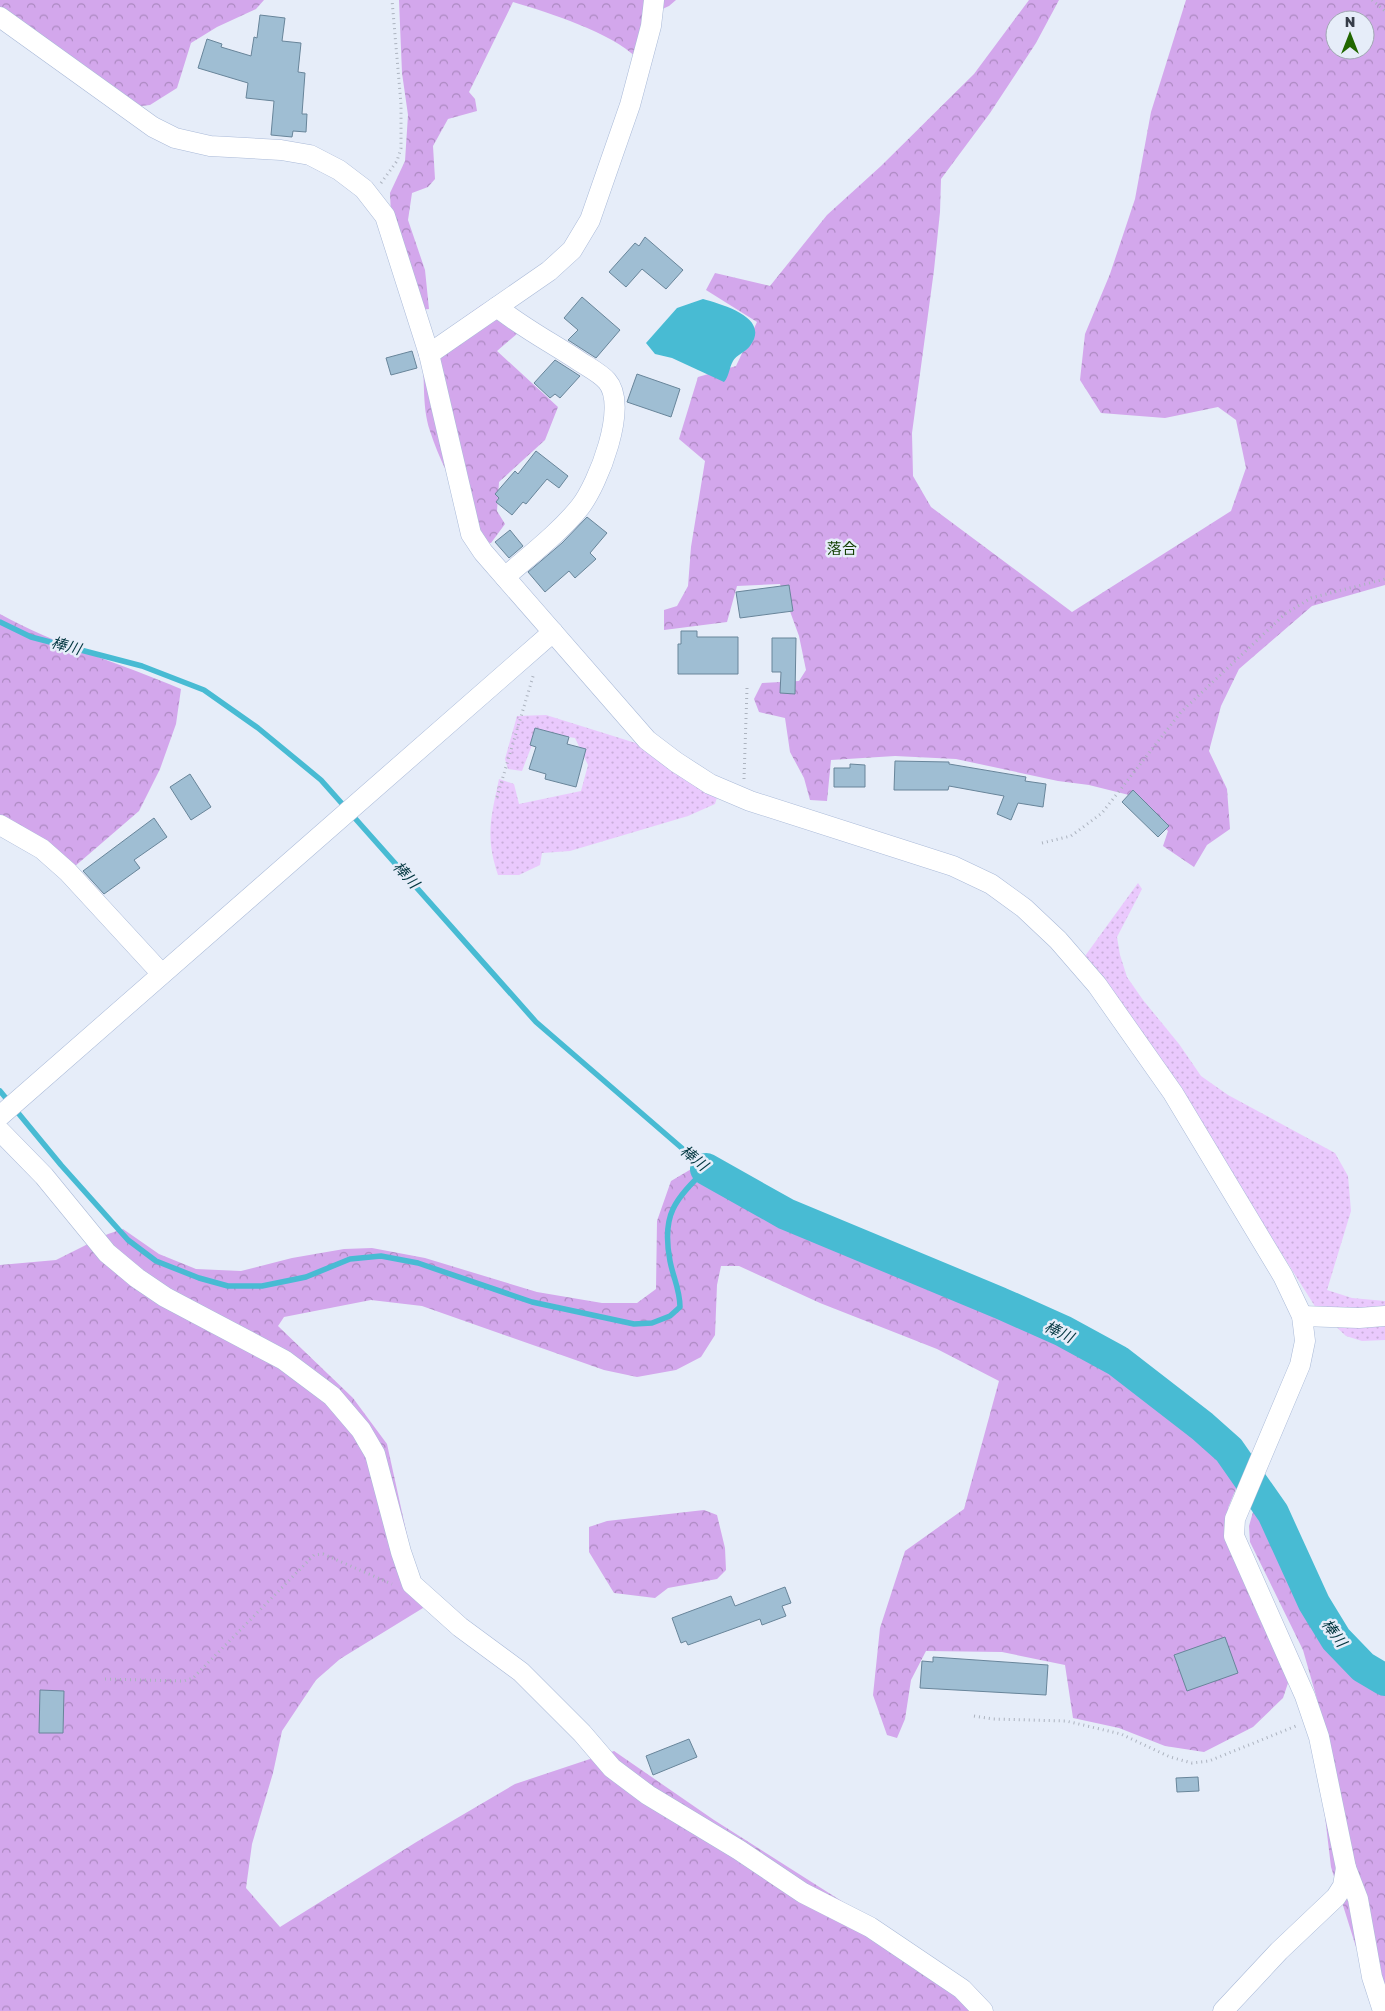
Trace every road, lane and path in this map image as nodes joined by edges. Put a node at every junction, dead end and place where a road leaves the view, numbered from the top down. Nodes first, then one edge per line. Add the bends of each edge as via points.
1 (392, 0) edge
2 (654, 0) edge
3 (1372, 0) edge
4 (1385, 11) edge
5 (0, 17) edge
6 (370, 197) junction
7 (497, 307) junction
8 (429, 354) junction
9 (505, 577) junction
10 (1385, 579) edge
11 (546, 638) junction
12 (747, 688) dead end
13 (743, 783) dead end
14 (497, 797) dead end
15 (0, 825) edge
16 (1042, 843) dead end
17 (161, 973) junction
18 (0, 1116) edge
19 (0, 1131) edge
20 (1302, 1316) junction
21 (1385, 1316) edge
22 (412, 1584) junction
23 (105, 1679) dead end
24 (974, 1716) dead end
25 (1313, 1719) junction
26 (1346, 1868) junction
27 (983, 2011) edge
28 (1223, 2011) edge
29 (1383, 2011) edge

1 - 6 path via 401,104 401,148 390,172
2 - 7 street via 651,26 630,105 590,220 572,250 550,271
3 - 4 path
5 - 6 street via 153,127 175,138 210,146 310,155 339,170
6 - 8 street via 385,216
7 - 8 street
7 - 9 street via 523,328 605,378 613,387 617,406 616,420 591,491 572,515
8 - 9 street via 468,526 483,552
9 - 11 street
10 - 16 path via 1311,598 1285,614 1181,712 1102,813 1071,836
11 - 14 path
11 - 17 street
11 - 20 street via 648,740 710,784 750,801 953,866 991,884 1024,908 1097,984 1173,1093 1283,1276
12 - 13 path
15 - 17 street via 42,849 68,872
17 - 18 street
19 - 22 street via 44,1176 107,1253 137,1278 165,1297 284,1360 332,1396 361,1430 375,1454
20 - 21 street
20 - 25 street via 1305,1341 1300,1365 1235,1519 1234,1536
22 - 23 path via 393,1585 322,1554 314,1554 193,1678 184,1681
22 - 27 street via 460,1627 521,1672 612,1768 648,1795 803,1893 870,1927 962,1989
24 - 25 path via 1083,1724 1120,1734 1170,1757 1192,1763 1209,1761
25 - 26 street
26 - 28 street via 1336,1897
26 - 29 street via 1358,1899 1372,1977

